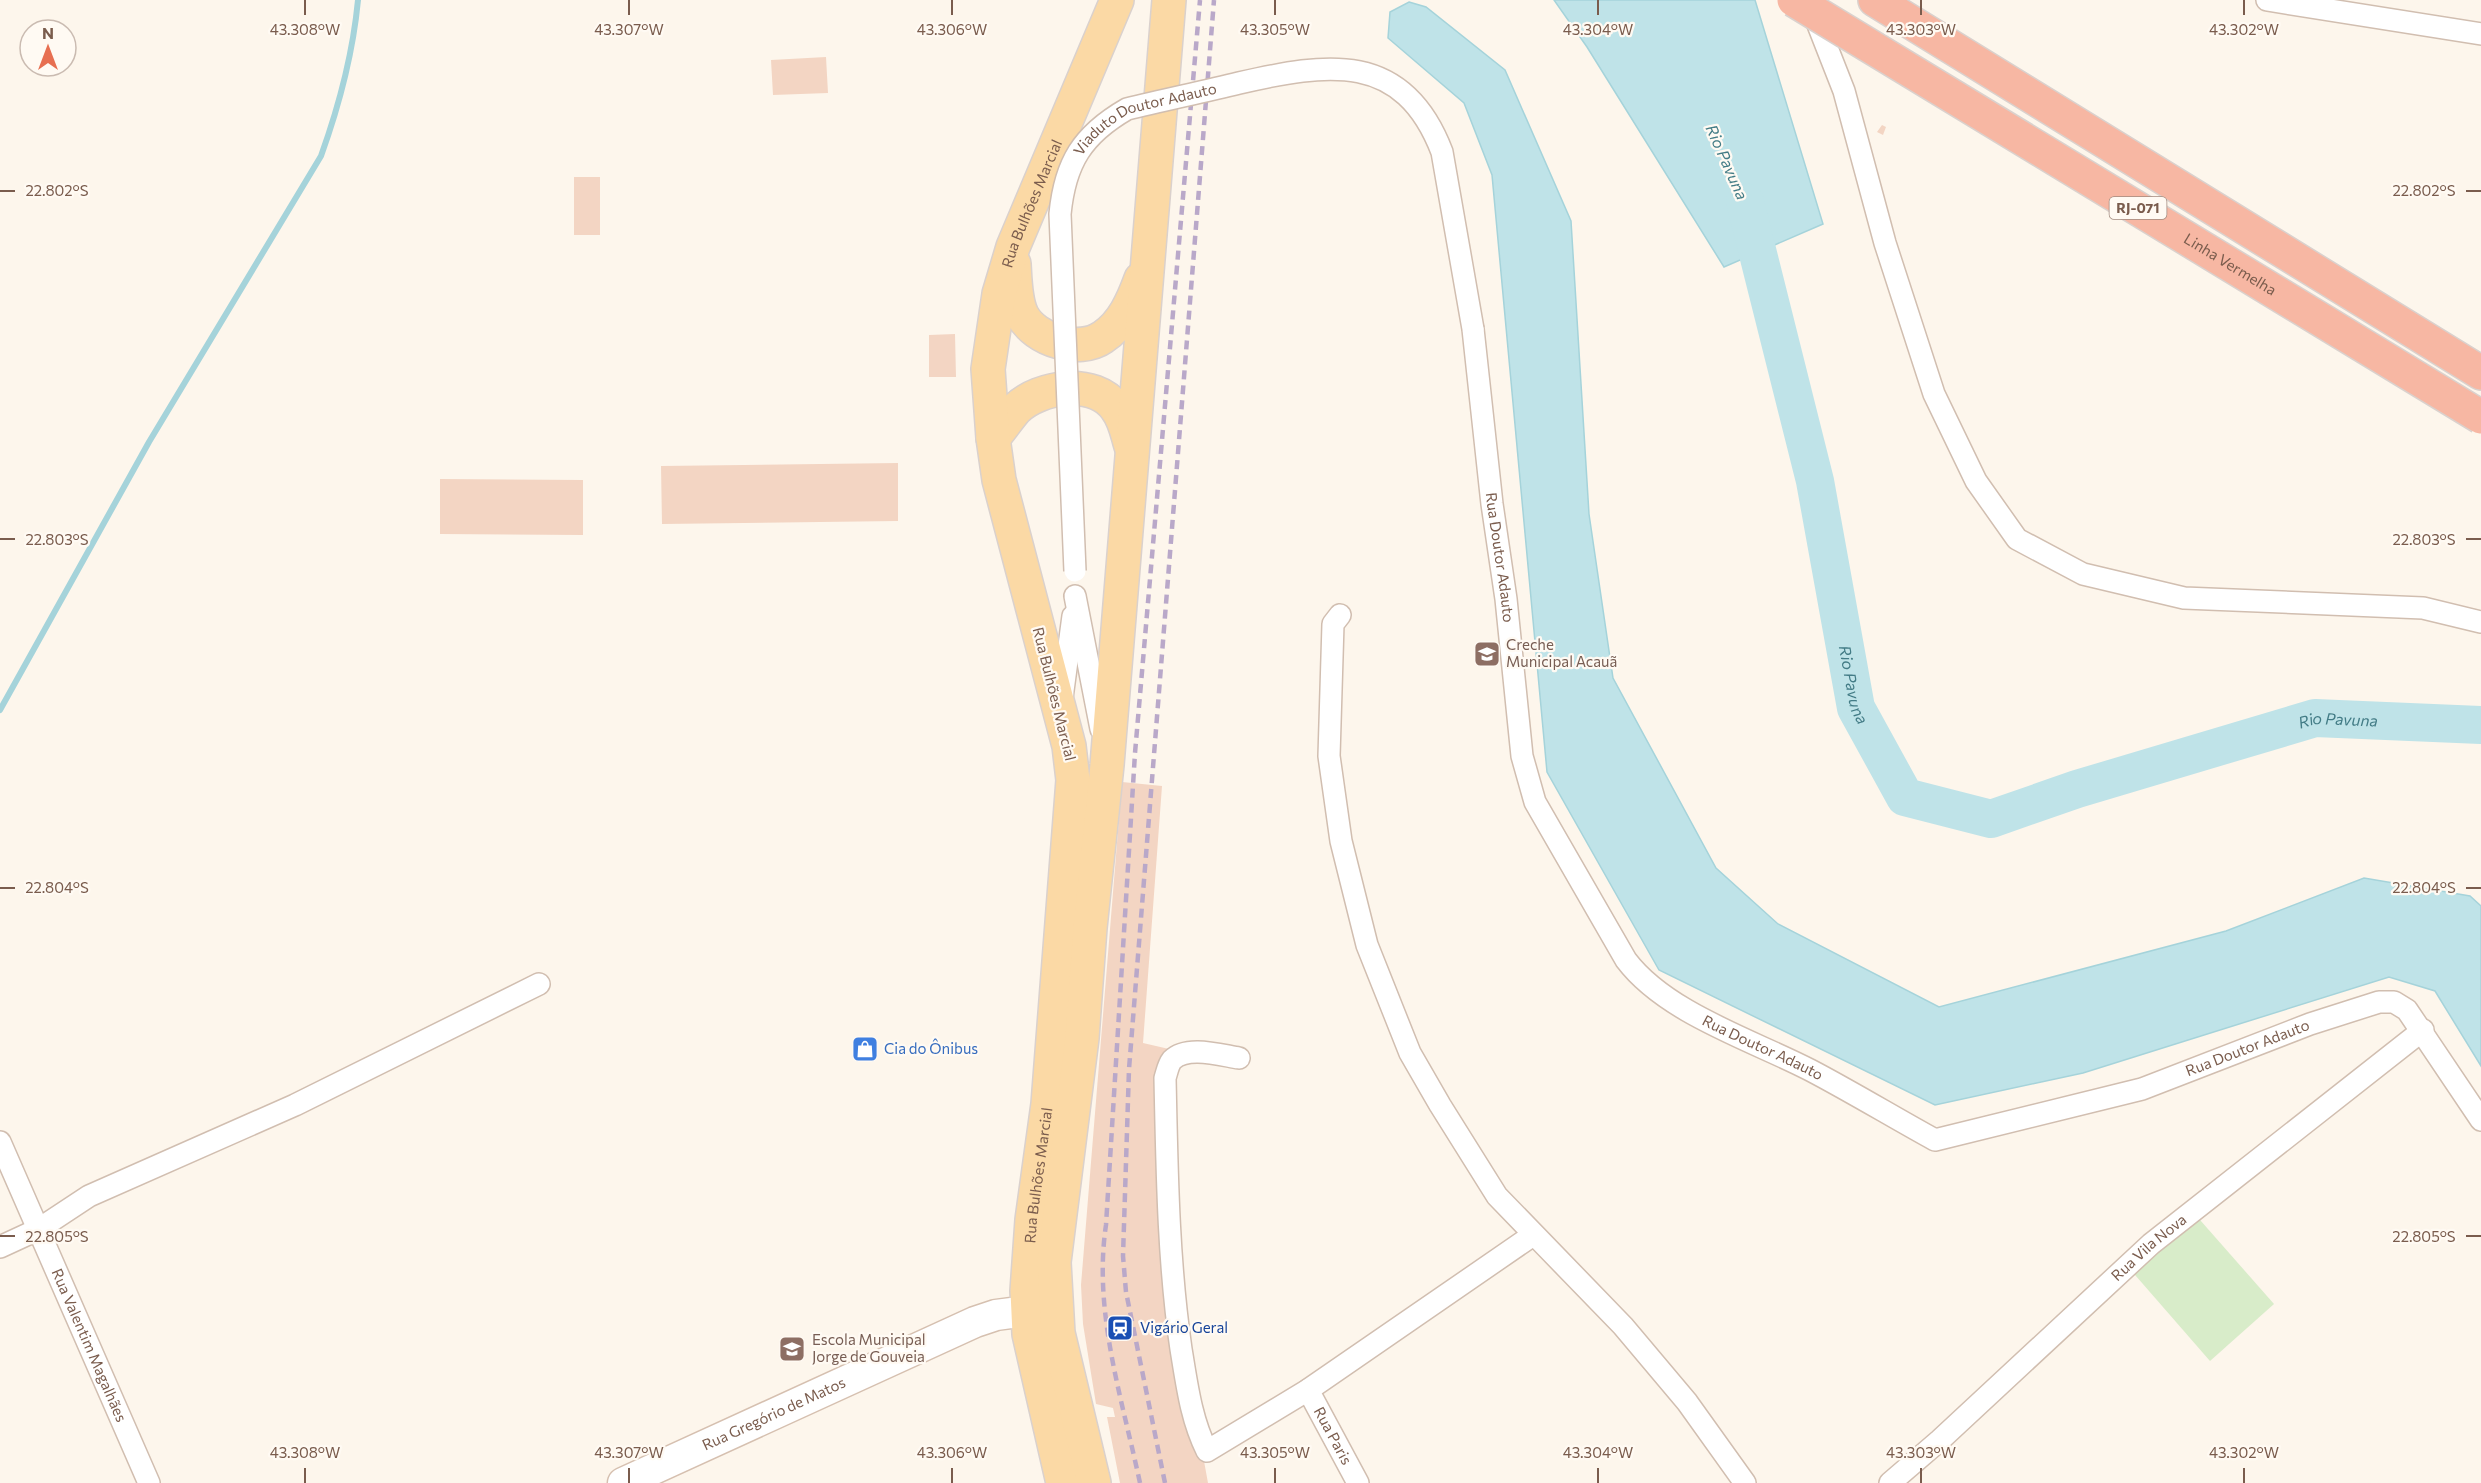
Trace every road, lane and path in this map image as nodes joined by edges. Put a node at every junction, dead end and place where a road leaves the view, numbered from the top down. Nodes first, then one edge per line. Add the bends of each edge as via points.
1 (1117, 0) edge
2 (1169, 0) edge
3 (1794, 0) edge
4 (1808, 0) edge
5 (1875, 0) edge
6 (2267, 0) edge
7 (2481, 34) edge
8 (1013, 247) junction
9 (1151, 248) junction
10 (1473, 329) joint
11 (2481, 374) edge
12 (2481, 417) edge
13 (993, 438) junction
14 (1133, 457) junction
15 (1075, 596) junction
16 (1340, 615) dead end
17 (2481, 622) edge
18 (1060, 710) junction
19 (1107, 765) junction
20 (1077, 928) junction
21 (539, 984) dead end
22 (2423, 1030) junction
23 (1239, 1058) dead end
24 (2481, 1119) edge
25 (0, 1142) edge
26 (39, 1229) junction
27 (1533, 1235) junction
28 (0, 1247) edge
29 (1027, 1311) junction
30 (1308, 1390) junction
31 (149, 1483) edge
32 (623, 1483) edge
33 (1063, 1483) edge
34 (1094, 1483) edge
35 (1358, 1483) edge
36 (1745, 1483) edge
37 (1890, 1483) edge

1 - 8 main road, Rua Bulhões Marcial
2 - 9 main road, Rua Bulhões Marcial
3 - 12 highway, Linha Vermelha / RJ-071, bridge
4 - 17 street via 1844,91 1886,243 1934,394 1976,481 2017,539 2083,574 2184,598 2423,608
5 - 11 highway, RJ-071
6 - 7 street
8 - 9 main road via 1021,313 1034,332 1052,341 1077,343 1102,339 1116,327 1130,308
8 - 13 main road, Rua Bulhões Marcial via 991,338 988,369
9 - 14 main road, Rua Bulhões Marcial
10 - 15 street, Viaduto Doutor Adauto, bridge via 1442,152 1432,127 1402,91 1373,75 1343,68 1290,72 1127,109 1107,121 1080,148 1062,189 1060,214
10 - 22 street, Rua Doutor Adauto via 1522,756 1535,802 1626,960 1638,976 1662,995 1935,1140 2142,1089 2310,1024 2379,1002 2394,1002 2407,1010
13 - 14 main road via 1017,408 1041,394 1065,389 1087,391 1104,395 1116,407
13 - 18 main road, Rua Bulhões Marcial via 999,480
14 - 19 main road, Rua Bulhões Marcial
15 - 18 street, Viaduto Doutor Adauto
15 - 19 street, Viaduto Doutor Adauto
16 - 27 street via 1333,624 1329,756 1341,841 1367,945 1410,1053 1497,1196
18 - 20 main road, Rua Bulhões Marcial via 1074,780
19 - 20 main road, Rua Bulhões Marcial
20 - 29 main road, Rua Bulhões Marcial via 1032,1220
20 - 34 main road, Rua Bulhões Marcial via 1082,1038 1059,1211 1054,1285 1064,1361
21 - 26 street via 295,1105 89,1196
22 - 24 street, Rua Doutor Adauto
22 - 37 street, Rua Vila Nova via 2151,1244
23 - 30 street via 1195,1052 1181,1055 1169,1064 1165,1078 1169,1226 1178,1327 1196,1430 1207,1452
25 - 26 street, Rua Valentim Magalhães
26 - 28 street
26 - 31 street, Rua Valentim Magalhães
27 - 30 street
27 - 36 street via 1623,1326 1687,1402
29 - 32 street, Rua Gregório de Matos via 975,1322
29 - 33 main road, Rua Bulhões Marcial
30 - 35 street, Rua Paris

